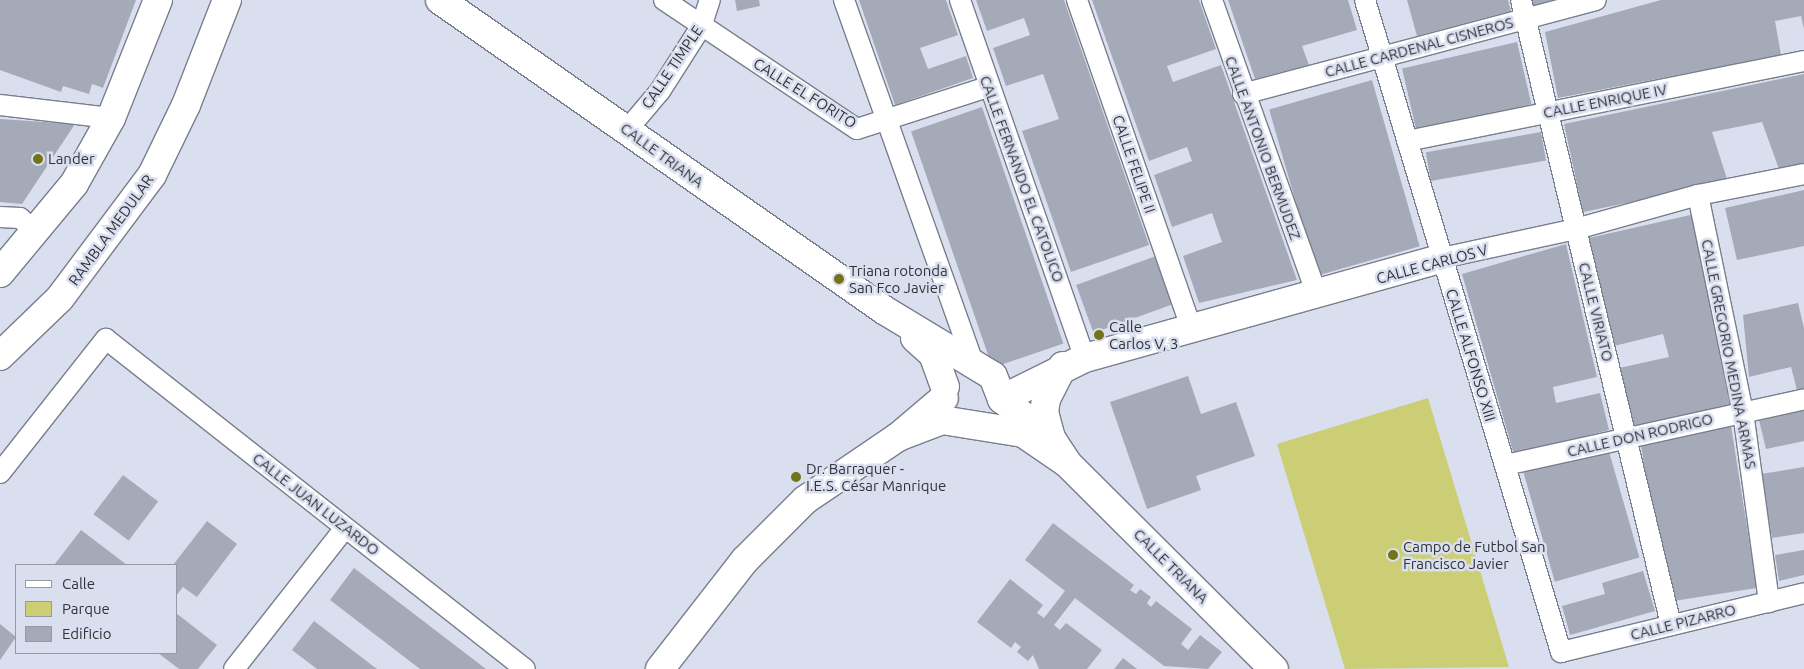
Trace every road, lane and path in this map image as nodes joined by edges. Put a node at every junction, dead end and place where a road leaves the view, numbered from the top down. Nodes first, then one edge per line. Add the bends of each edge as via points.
1 (158, 0) edge
2 (227, 0) edge
3 (440, 0) edge
4 (664, 0) edge
5 (710, 0) edge
6 (844, 0) edge
7 (960, 0) edge
8 (1077, 0) edge
9 (1212, 0) edge
10 (1365, 0) edge
11 (1596, 0) edge
12 (1523, 9) edge
13 (701, 27) junction
14 (1382, 57) junction
15 (1804, 61) edge
16 (988, 87) junction
17 (1243, 94) junction
18 (0, 105) edge
19 (1548, 112) junction
20 (111, 118) junction
21 (888, 122) junction
22 (627, 130) junction
23 (1407, 141) junction
24 (1804, 174) edge
25 (1698, 195) junction
26 (0, 217) edge
27 (1576, 229) junction
28 (36, 232) junction
29 (1442, 258) junction
30 (0, 273) edge
31 (1317, 295) junction
32 (884, 310) junction
33 (1191, 327) junction
34 (0, 356) edge
35 (1074, 362) junction
36 (990, 381) junction
37 (945, 392) junction
38 (1804, 399) edge
39 (1743, 412) junction
40 (972, 424) junction
41 (898, 437) junction
42 (1050, 438) junction
43 (1628, 438) junction
44 (1067, 463) junction
45 (1505, 465) junction
46 (0, 472) edge
47 (345, 528) junction
48 (1804, 593) edge
49 (1769, 602) junction
50 (1671, 625) junction
51 (1561, 652) joint
52 (234, 669) edge
53 (525, 669) edge
54 (660, 669) edge
55 (1274, 669) edge

1 - 20 main road
2 - 34 main road, RAMBLA MEDULAR via 186,105 152,176 60,298
3 - 22 main road, CALLE TRIANA
4 - 13 street, CALLE EL FORITO
5 - 13 street, CALLE TIMPLE
6 - 21 street
7 - 16 street, CALLE FERNANDO EL CATOLICO
8 - 33 street, CALLE FELIPE II
9 - 17 street, CALLE ANTONIO BERMUDEZ
10 - 14 street, CALLE ALFONSO XIII
11 - 12 street, CALLE CARDENAL CISNEROS
12 - 14 street, CALLE CARDENAL CISNEROS
12 - 19 street, CALLE VIRIATO
13 - 21 street, CALLE EL FORITO via 857,129
13 - 22 street, CALLE TIMPLE via 660,92
14 - 17 street, CALLE CARDENAL CISNEROS
14 - 23 street, CALLE ALFONSO XIII
15 - 19 street, CALLE ENRIQUE IV
16 - 21 street, CALLE EL FORITO
16 - 35 street, CALLE FERNANDO EL CATOLICO
17 - 31 street, CALLE ANTONIO BERMUDEZ
18 - 20 street
19 - 23 street, CALLE ENRIQUE IV
19 - 27 street, CALLE VIRIATO
20 - 28 main road via 74,184
21 - 36 street
22 - 32 main road, CALLE TRIANA
23 - 29 street, CALLE ALFONSO XIII
24 - 25 street, CALLE CARLOS V
25 - 27 street, CALLE CARLOS V
25 - 39 street, CALLE GREGORIO MEDINA ARMAS
26 - 28 street via 20,218
27 - 29 street, CALLE CARLOS V
27 - 43 street, CALLE VIRIATO
28 - 30 main road
29 - 31 main road, CALLE CARLOS V
29 - 45 street, CALLE ALFONSO XIII
31 - 33 main road, CALLE CARLOS V
32 - 36 main road, CALLE TRIANA
32 - 37 main road, CALLE TRIANA via 933,354
33 - 35 main road, CALLE CARLOS V
35 - 36 main road, CALLE CARLOS V
35 - 42 main road via 1044,412
36 - 37 main road via 957,372
36 - 40 main road via 994,415
36 - 42 main road, CALLE TRIANA
37 - 40 main road via 950,414
37 - 41 main road
38 - 39 street, CALLE DON RODRIGO
39 - 43 street, CALLE DON RODRIGO
39 - 49 street, CALLE GREGORIO MEDINA ARMAS
40 - 41 main road via 942,420
40 - 44 main road via 1023,433
41 - 54 main road via 805,500 745,560
42 - 44 main road
43 - 45 street, CALLE DON RODRIGO
43 - 50 street, CALLE VIRIATO
44 - 55 main road, CALLE TRIANA
45 - 51 street, CALLE ALFONSO XIII
46 - 47 street, CALLE JUAN LUZARDO via 106,339
47 - 52 street
47 - 53 street, CALLE JUAN LUZARDO
48 - 49 street, CALLE PIZARRO
49 - 50 street, CALLE PIZARRO
50 - 51 street, CALLE PIZARRO

